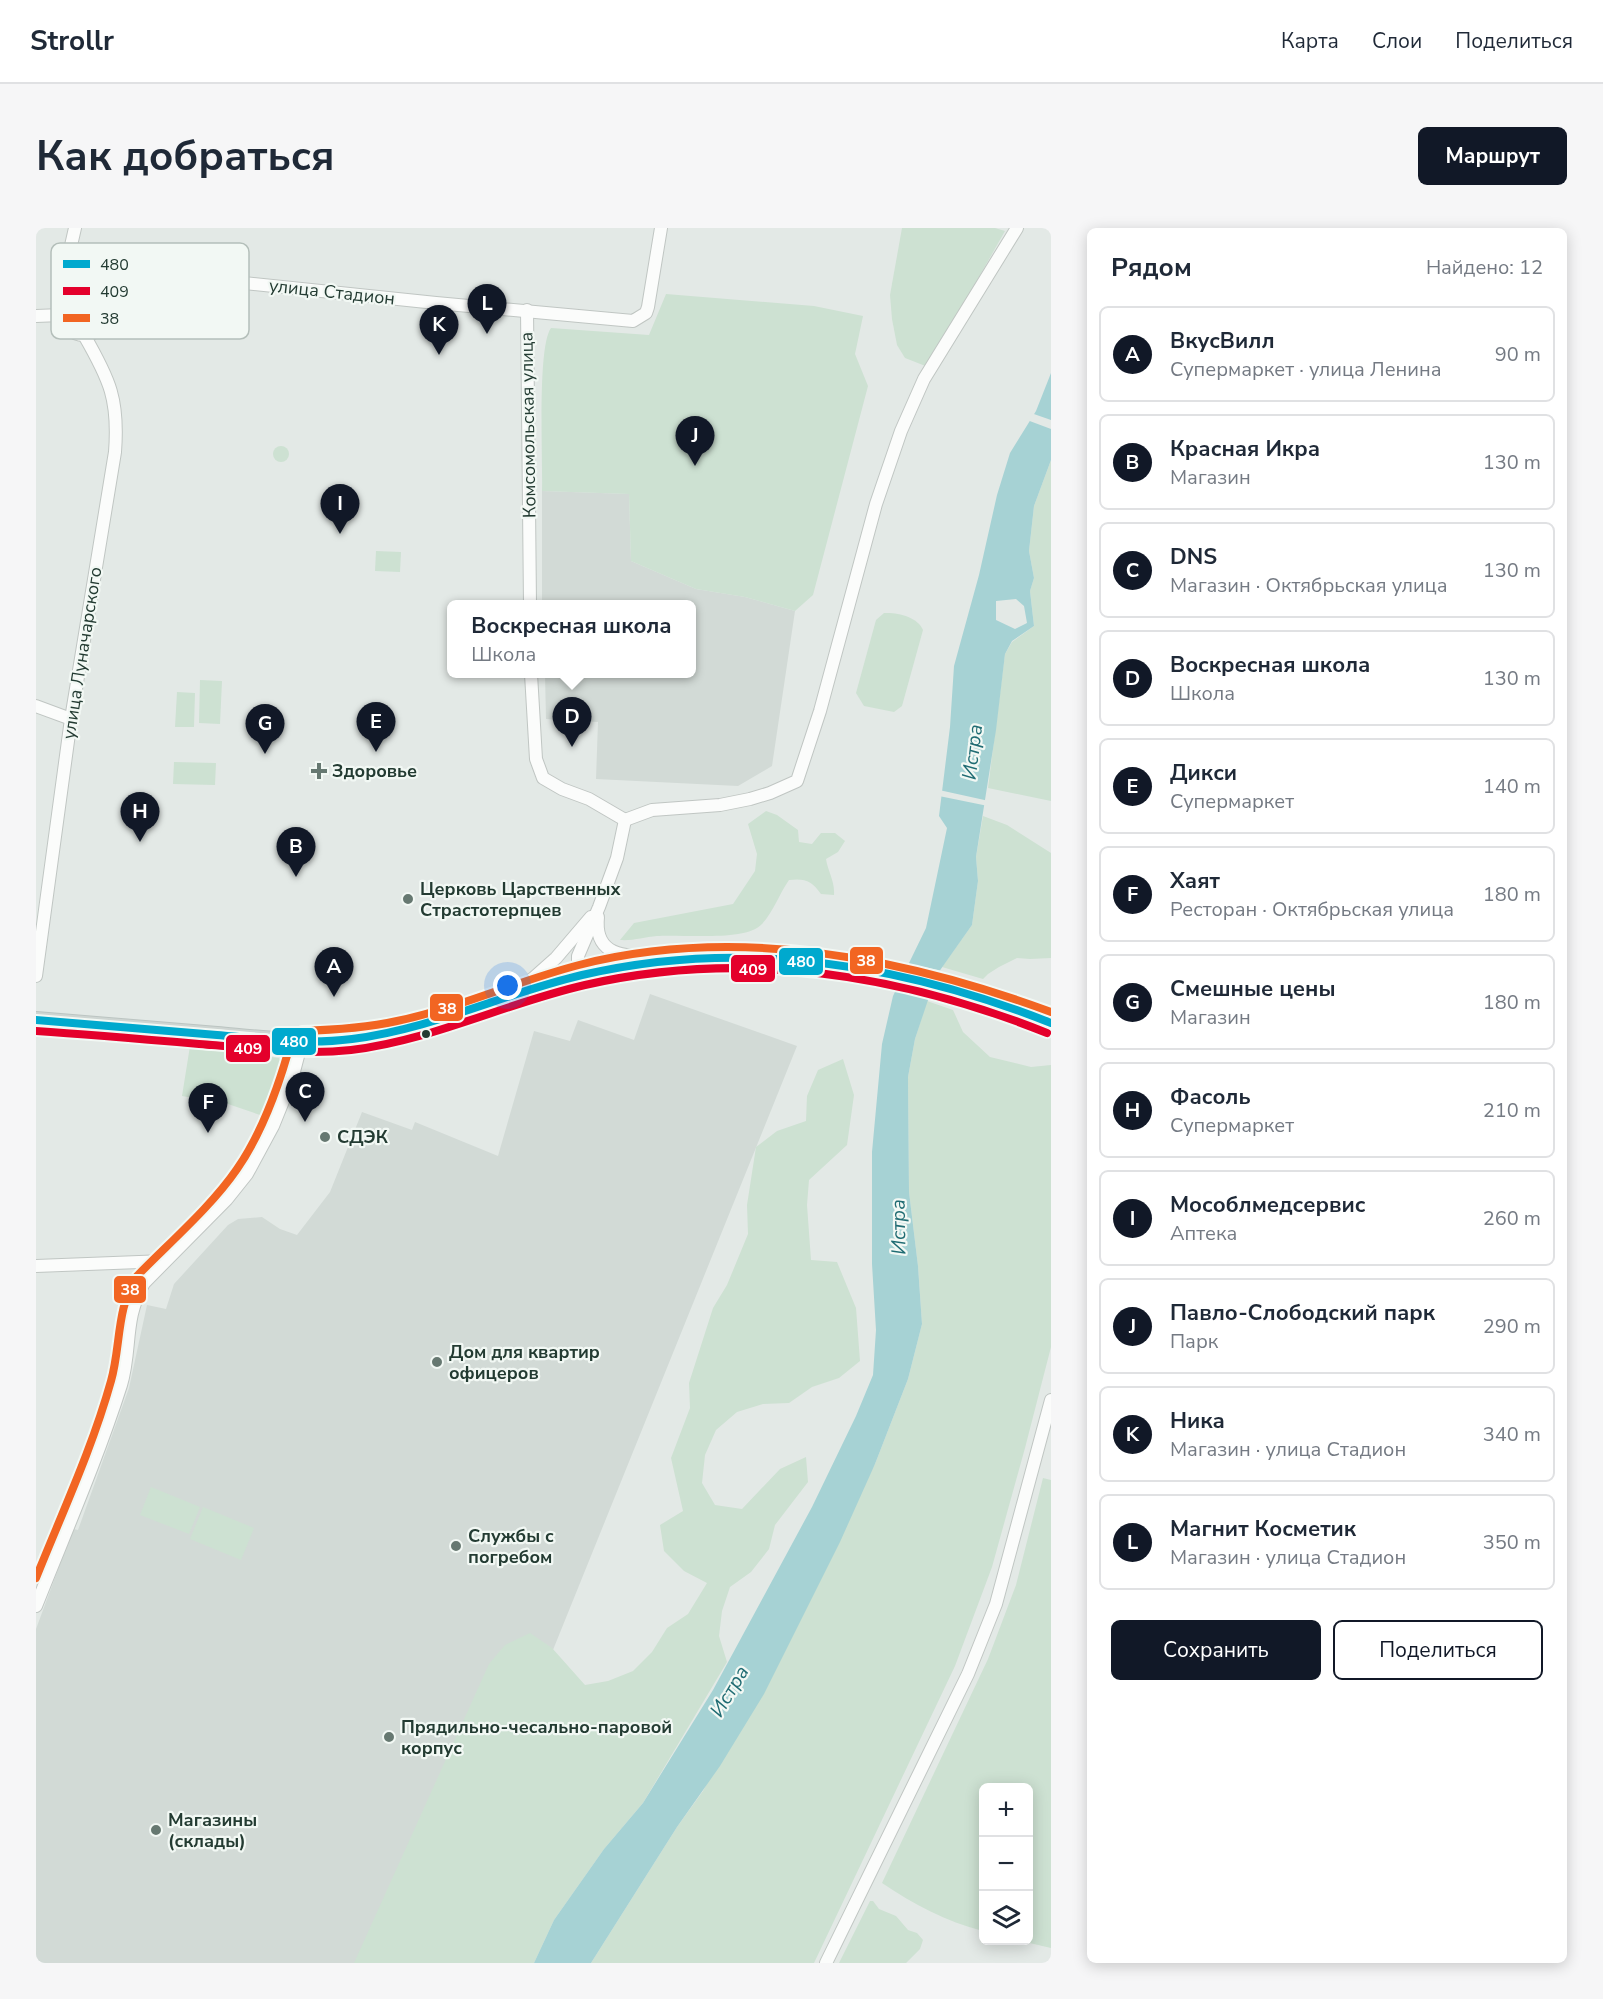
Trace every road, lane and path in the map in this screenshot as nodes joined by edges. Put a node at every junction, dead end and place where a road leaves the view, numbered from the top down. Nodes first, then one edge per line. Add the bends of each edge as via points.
1 (75, 228) edge
2 (662, 228) edge
3 (1017, 228) edge
4 (72, 243) edge
5 (249, 283) edge
6 (527, 310) junction
7 (51, 315) edge
8 (36, 316) edge
9 (86, 339) edge
10 (530, 600) edge
11 (531, 678) edge
12 (36, 706) edge
13 (71, 719) junction
14 (625, 820) junction
15 (599, 907) junction
16 (670, 960) junction
17 (581, 975) junction
18 (36, 976) edge
19 (511, 997) junction
20 (36, 1020) edge
21 (1051, 1023) edge
22 (302, 1041) junction
23 (165, 1261) junction
24 (36, 1266) edge
25 (1051, 1400) edge
26 (36, 1606) edge
27 (826, 1963) edge

1 - 4 street
2 - 6 street, Комсомольская улица via 648,307 640,318 633,321
3 - 14 street via 924,379 901,431 876,504 797,781 750,800 652,810
5 - 6 street, улица Стадион
6 - 10 street, Комсомольская улица
7 - 8 street
9 - 13 street, улица Луначарского via 107,378 117,423
11 - 14 street via 536,757 543,778
12 - 13 street
13 - 18 street, улица Луначарского
14 - 15 street via 617,858
15 - 16 street via 599,937 607,949
15 - 17 street via 579,956
15 - 19 street via 556,958
16 - 17 main road
16 - 21 main road via 743,959 876,971 983,997
17 - 19 main road
19 - 22 main road via 396,1032 351,1040
20 - 22 main road
22 - 23 street via 273,1126 247,1174
23 - 24 street
23 - 26 street via 144,1283 133,1306 122,1383
25 - 27 street via 996,1604 972,1664

